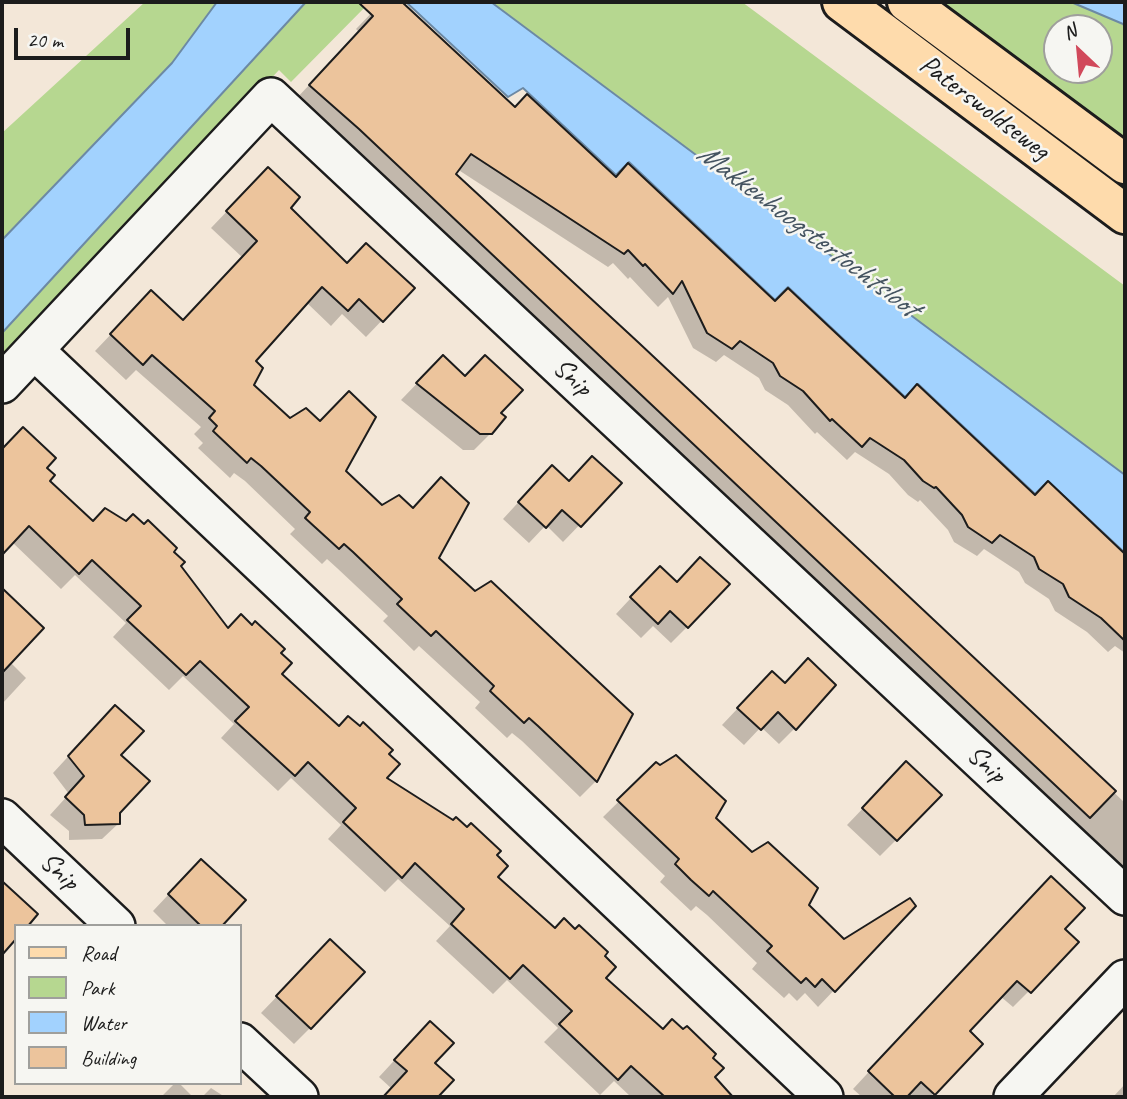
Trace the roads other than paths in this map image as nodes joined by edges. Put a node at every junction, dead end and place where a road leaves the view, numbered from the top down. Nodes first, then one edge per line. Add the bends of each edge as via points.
1 (842, 2) edge
2 (907, 2) edge
3 (1125, 164) edge
4 (1125, 214) edge
5 (34, 350) junction
6 (2, 384) edge
7 (2, 818) edge
8 (1125, 896) edge
9 (115, 924) edge
10 (1125, 979) edge
11 (242, 1044) edge
12 (299, 1097) edge
13 (824, 1097) edge
14 (1013, 1097) edge

1 - 4 main road, Paterswoldseweg
2 - 3 main road, Paterswoldseweg
5 - 6 street, Snip
5 - 8 street, Snip via 271,97
5 - 13 street
7 - 9 street, Snip
10 - 14 street
11 - 12 street

